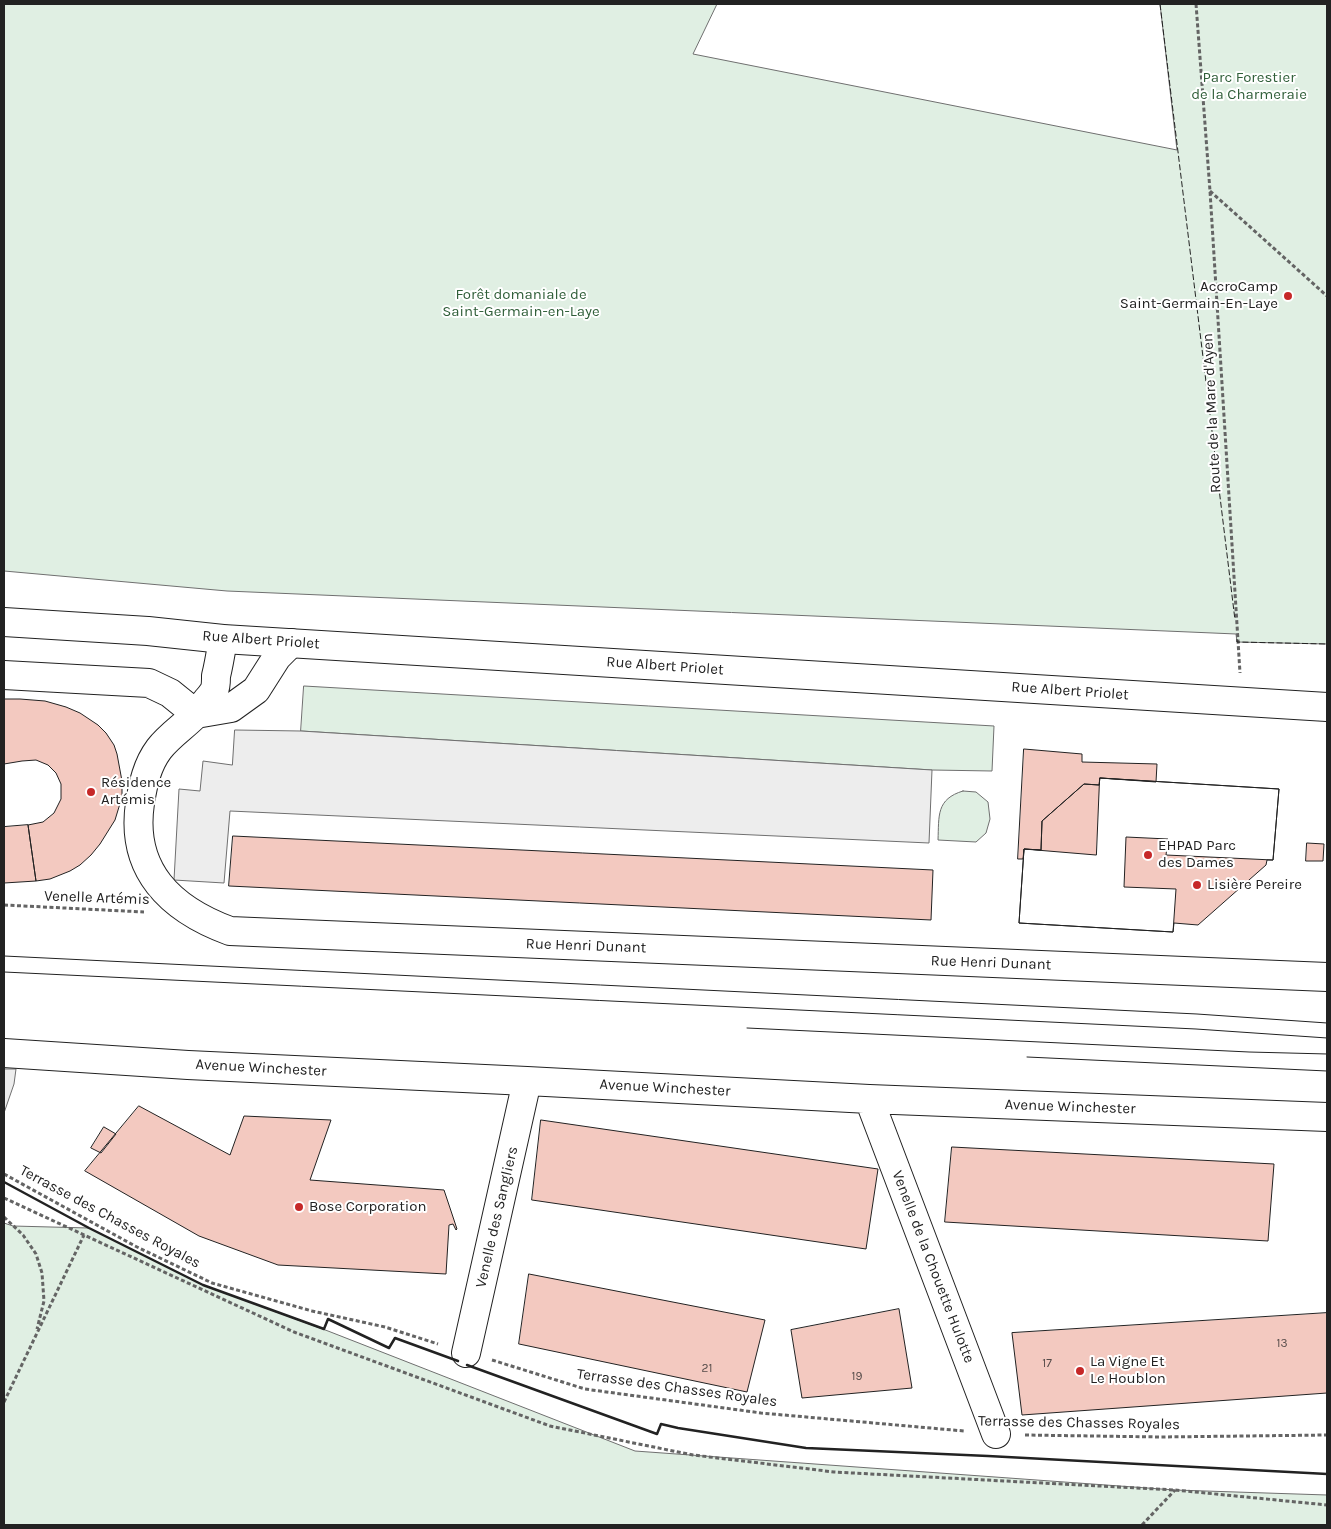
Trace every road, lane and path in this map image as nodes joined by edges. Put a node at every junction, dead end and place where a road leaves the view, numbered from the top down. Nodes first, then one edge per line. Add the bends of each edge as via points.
1 (1196, 4) edge
2 (1210, 191) junction
3 (1327, 296) edge
4 (4, 622) edge
5 (223, 639) junction
6 (291, 643) junction
7 (4, 675) edge
8 (1242, 701) junction
9 (1327, 707) edge
10 (196, 714) junction
11 (4, 906) edge
12 (190, 912) junction
13 (1316, 976) edge
14 (4, 1053) edge
15 (527, 1081) junction
16 (869, 1099) junction
17 (1327, 1118) edge
18 (4, 1174) edge
19 (4, 1198) edge
20 (4, 1217) edge
21 (84, 1235) junction
22 (35, 1337) junction
23 (466, 1353) junction
24 (4, 1402) edge
25 (996, 1434) junction
26 (1327, 1435) edge
27 (1175, 1490) junction
28 (1327, 1505) edge
29 (1142, 1525) edge

1 - 2 path, Route de la Mare d'Ayen
2 - 3 path
2 - 8 path, Route de la Mare d'Ayen
4 - 5 street, Rue Albert Priolet
5 - 6 street, Rue Albert Priolet
5 - 10 street, Rue Henri Dunant via 214,691
6 - 8 street, Rue Albert Priolet
6 - 10 street via 277,657 256,690 231,708
7 - 10 street via 149,683 170,693
8 - 9 street, Rue Albert Priolet
10 - 12 street, Rue Henri Dunant via 158,750 149,766 142,786 138,832 144,858 154,878
11 - 12 path, Venelle Artémis
12 - 13 street, Rue Henri Dunant via 230,930
14 - 15 street, Avenue Winchester
15 - 16 street, Avenue Winchester
15 - 23 street, Venelle des Sangliers
16 - 17 street, Avenue Winchester
16 - 25 street, Venelle de la Chouette Hulotte
18 - 23 path, Terrasse des Chasses Royales via 135,1246 212,1283 312,1311 386,1327
19 - 21 path
20 - 22 path via 23,1235 36,1254 42,1273 44,1301
21 - 22 path
21 - 27 path via 294,1332 550,1426 693,1455 834,1472
22 - 24 path
23 - 25 path, Terrasse des Chasses Royales via 585,1389 761,1413
25 - 26 path, Terrasse des Chasses Royales via 1161,1437
27 - 28 path
27 - 29 path

